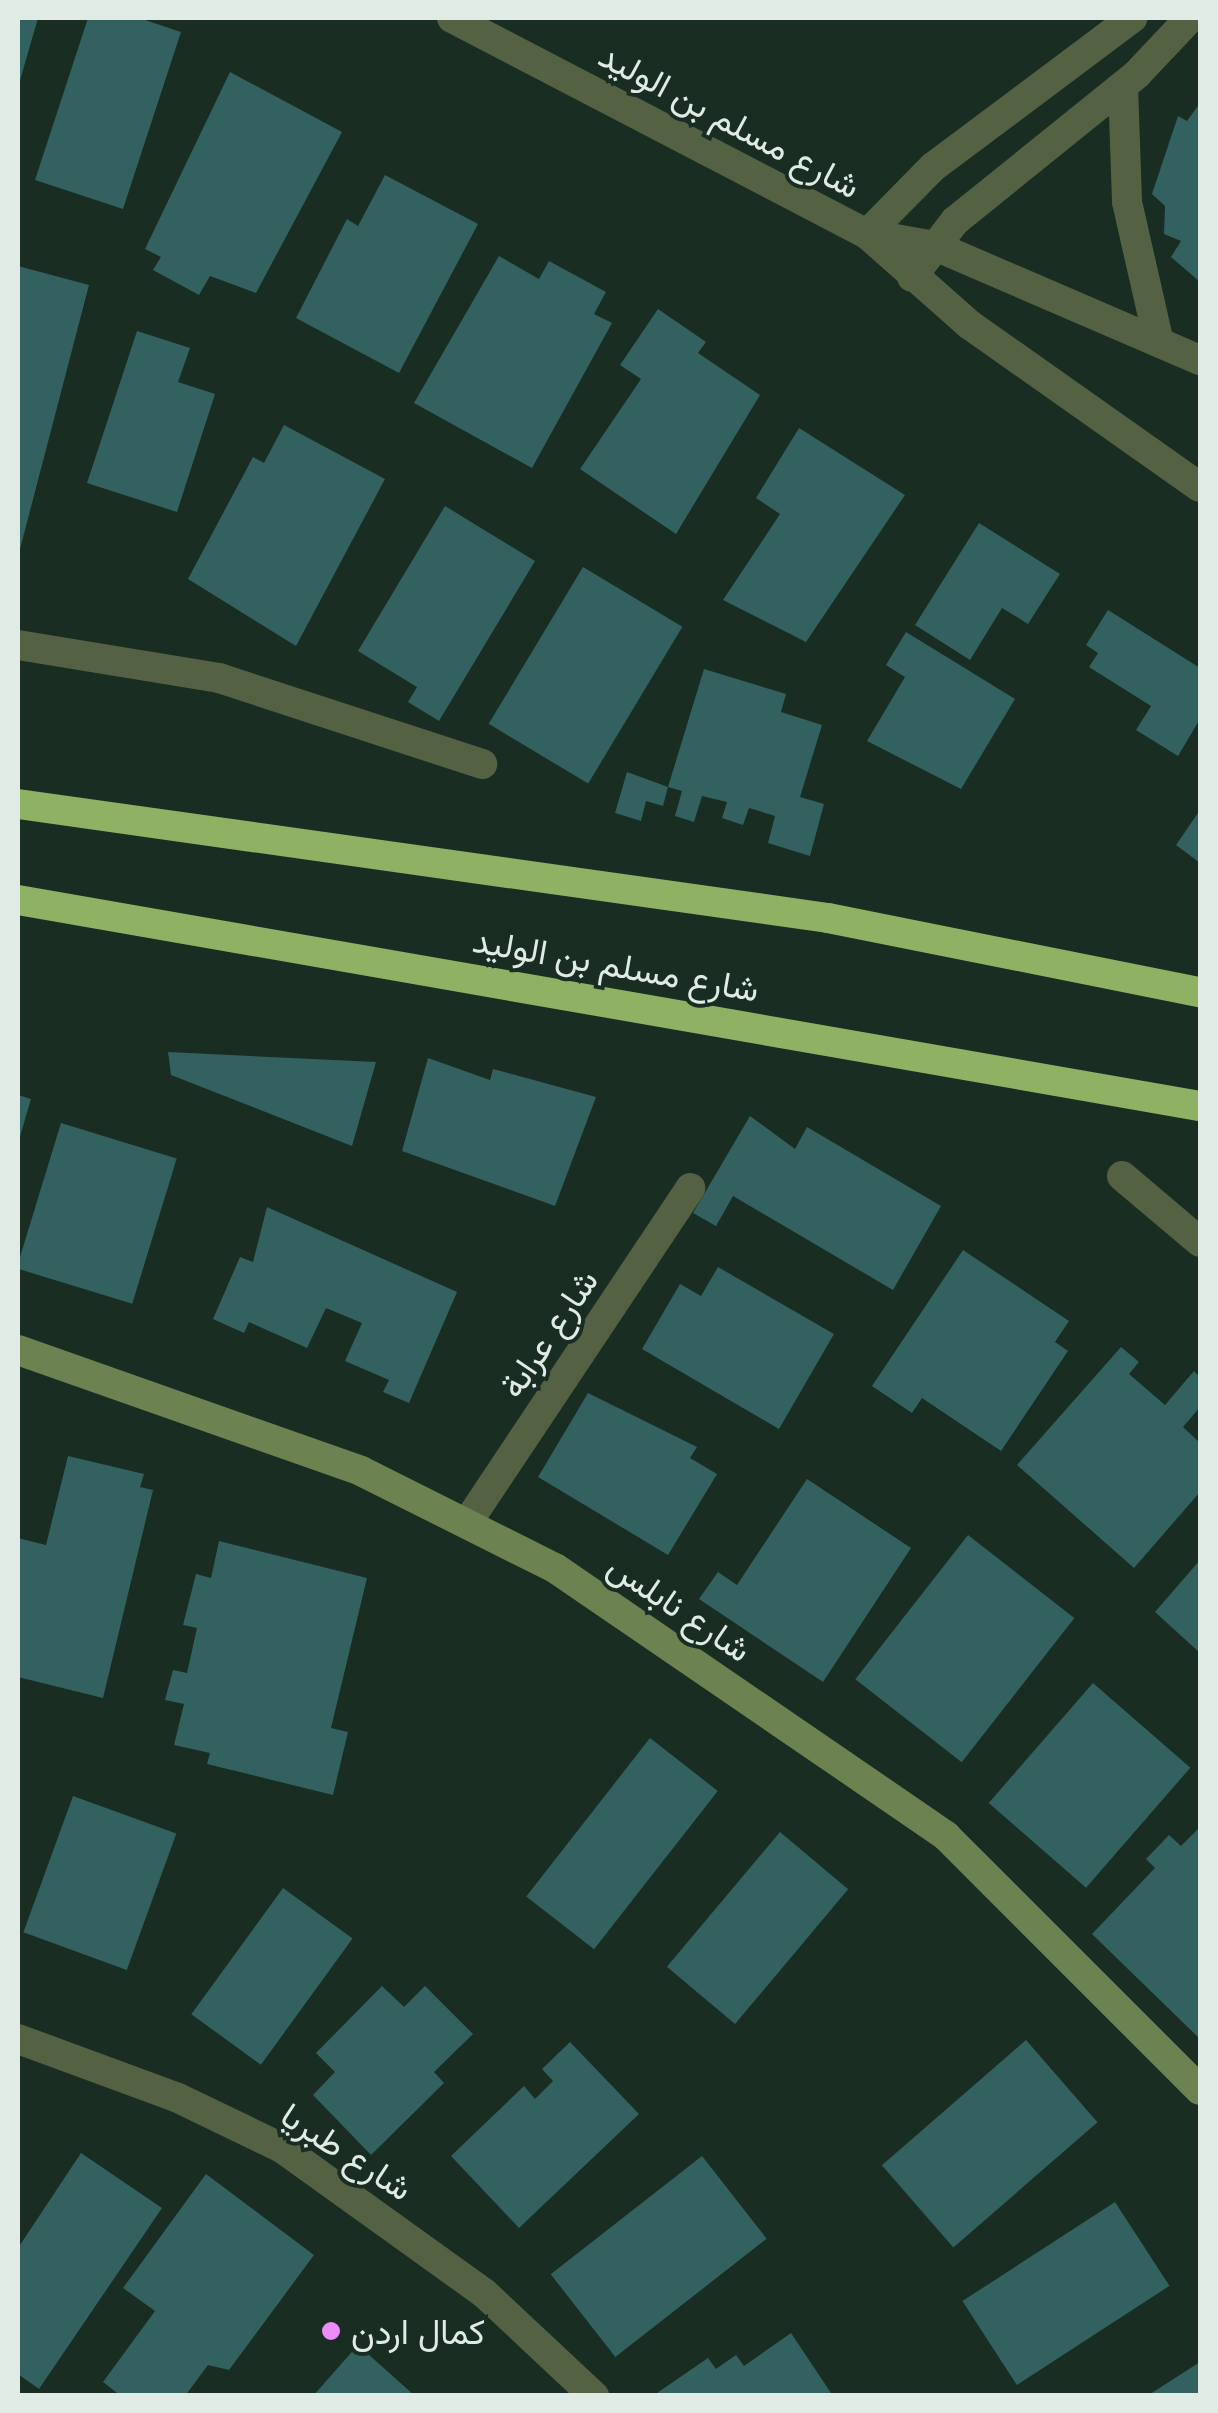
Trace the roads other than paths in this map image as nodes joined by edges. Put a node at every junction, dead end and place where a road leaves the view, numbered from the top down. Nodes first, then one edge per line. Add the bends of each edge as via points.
1 (452, 18) edge
2 (1132, 18) edge
3 (1190, 18) edge
4 (1122, 86) junction
5 (867, 234) junction
6 (935, 246) junction
7 (912, 278) junction
8 (1158, 339) junction
9 (1200, 360) edge
10 (1200, 487) edge
11 (18, 644) edge
12 (482, 764) dead end
13 (18, 804) edge
14 (18, 900) edge
15 (1200, 992) edge
16 (1200, 1106) edge
17 (1122, 1176) dead end
18 (690, 1188) dead end
19 (1200, 1242) edge
20 (18, 1350) edge
21 (469, 1520) junction
22 (18, 2039) edge
23 (1200, 2090) edge
24 (594, 2396) edge

1 - 5 street, شارع مسلم بن الوليد
2 - 5 street via 933,167
3 - 4 street
4 - 6 street
4 - 8 street via 1127,202
5 - 6 street, شارع مسلم بن الوليد
5 - 7 street, شارع مسلم بن الوليد
6 - 7 street
6 - 8 street, شارع مسلم بن الوليد
7 - 10 street, شارع مسلم بن الوليد
8 - 9 street, شارع مسلم بن الوليد
11 - 12 street via 218,678
13 - 15 highway, شارع مسلم بن الوليد via 828,918
14 - 16 highway, شارع مسلم بن الوليد
17 - 19 street
18 - 21 street, شارع عرابة
20 - 21 street, شارع نابلس via 179,1401
21 - 23 street, شارع نابلس via 555,1568 946,1836
22 - 24 street, شارع طبريا via 176,2097 282,2148 484,2294

